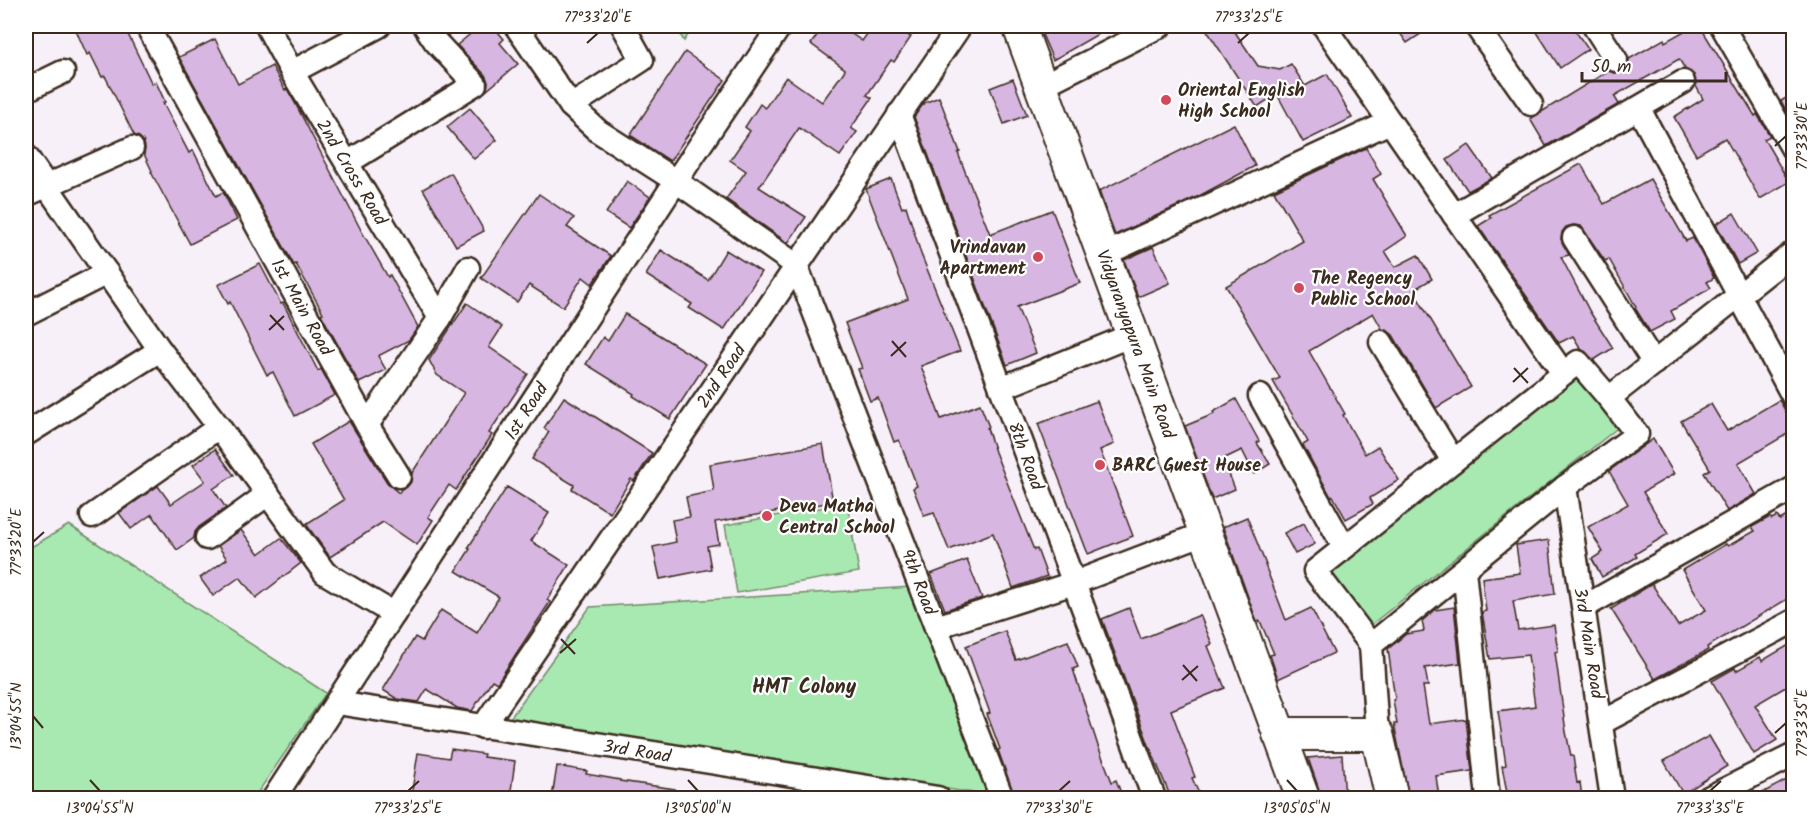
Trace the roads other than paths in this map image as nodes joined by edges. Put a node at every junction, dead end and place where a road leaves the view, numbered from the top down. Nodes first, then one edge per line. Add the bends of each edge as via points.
1 (147, 26) edge
2 (267, 26) edge
3 (379, 26) edge
4 (425, 26) edge
5 (516, 26) edge
6 (623, 26) edge
7 (780, 26) edge
8 (960, 26) edge
9 (1018, 26) edge
10 (1160, 26) edge
11 (1324, 26) edge
12 (1476, 26) edge
13 (1594, 26) edge
14 (1722, 26) edge
15 (1616, 60) dead end
16 (63, 72) dead end
17 (292, 72) junction
18 (1683, 82) dead end
19 (1041, 86) junction
20 (26, 90) edge
21 (1531, 104) dead end
22 (572, 106) junction
23 (1639, 109) junction
24 (898, 114) junction
25 (1390, 122) junction
26 (132, 148) dead end
27 (1794, 151) edge
28 (26, 156) edge
29 (346, 163) junction
30 (676, 181) junction
31 (48, 186) junction
32 (26, 195) edge
33 (1454, 215) junction
34 (1574, 238) dead end
35 (1794, 252) edge
36 (1103, 255) junction
37 (796, 265) junction
38 (468, 268) dead end
39 (107, 273) junction
40 (1739, 296) junction
41 (26, 314) edge
42 (440, 318) junction
43 (1132, 335) junction
44 (1380, 342) dead end
45 (160, 350) junction
46 (1654, 363) junction
47 (1563, 373) junction
48 (1001, 388) junction
49 (1260, 396) dead end
50 (1609, 398) junction
51 (1794, 398) edge
52 (367, 425) junction
53 (219, 427) junction
54 (26, 434) edge
55 (1453, 460) junction
56 (399, 476) dead end
57 (1564, 487) junction
58 (1794, 488) edge
59 (268, 494) junction
60 (92, 516) dead end
61 (1205, 533) junction
62 (207, 538) dead end
63 (1344, 548) junction
64 (1464, 570) junction
65 (1074, 583) junction
66 (1584, 607) junction
67 (394, 614) junction
68 (1794, 621) edge
69 (936, 627) junction
70 (1371, 645) junction
71 (337, 703) junction
72 (1601, 723) junction
73 (483, 727) junction
74 (1279, 734) junction
75 (1377, 734) junction
76 (1794, 755) edge
77 (1734, 792) edge
78 (892, 795) edge
79 (274, 798) edge
80 (938, 798) edge
81 (1002, 798) edge
82 (1154, 798) edge
83 (1303, 798) edge
84 (1392, 798) edge
85 (1488, 798) edge
86 (1612, 798) edge
87 (1708, 798) edge

1 - 52 street, 1st Main Road
2 - 17 street, 2nd Cross Road
3 - 17 street
4 - 29 street via 474,84
5 - 22 street
6 - 22 street via 642,60
7 - 30 street, 1st Road
8 - 24 street, 2nd Road
9 - 19 main road, Vidyaranyapura Main Road
10 - 19 street
11 - 25 street
12 - 21 street
13 - 15 street
14 - 27 street
16 - 20 street
17 - 29 street, 2nd Cross Road
18 - 23 street
19 - 36 main road, Vidyaranyapura Main Road
22 - 30 street via 598,131
23 - 33 street
23 - 40 street
24 - 37 street, 2nd Road
24 - 48 street, 8th Road
25 - 33 street
25 - 36 street
26 - 31 street
28 - 31 street
29 - 42 street, 2nd Cross Road
30 - 37 street
30 - 67 street, 1st Road
31 - 32 street
31 - 39 street
33 - 47 street
34 - 46 street
35 - 40 street
36 - 43 main road, Vidyaranyapura Main Road
37 - 69 street, 9th Road
37 - 73 street, 2nd Road
38 - 42 street
39 - 41 street
39 - 45 street
40 - 46 street
40 - 51 street
42 - 52 street
43 - 48 street
43 - 61 main road, Vidyaranyapura Main Road
44 - 55 street
45 - 53 street
45 - 54 street
46 - 50 street
47 - 50 street via 1578,362
47 - 55 street
48 - 65 street, 8th Road
49 - 63 street
50 - 57 street via 1637,434
52 - 56 street, 1st Main Road
53 - 59 street
53 - 60 street
55 - 63 street
57 - 64 street
57 - 66 street, 3rd Main Road
58 - 66 street
59 - 62 street
59 - 67 street via 325,573
61 - 65 street
61 - 74 main road, Vidyaranyapura Main Road
63 - 70 street via 1315,571
64 - 70 street
64 - 85 street
65 - 69 street
65 - 82 street, 8th Road
66 - 72 street, 3rd Main Road
67 - 71 street, 1st Road
68 - 72 street
69 - 81 street, 9th Road
70 - 75 street
71 - 73 street, 3rd Road
71 - 79 street, 1st Road
72 - 86 street, 3rd Main Road
73 - 78 street, 3rd Road
74 - 75 main road
74 - 83 main road, Vidyaranyapura Main Road
75 - 84 main road
76 - 77 street
77 - 87 street
78 - 80 street, 3rd Road

